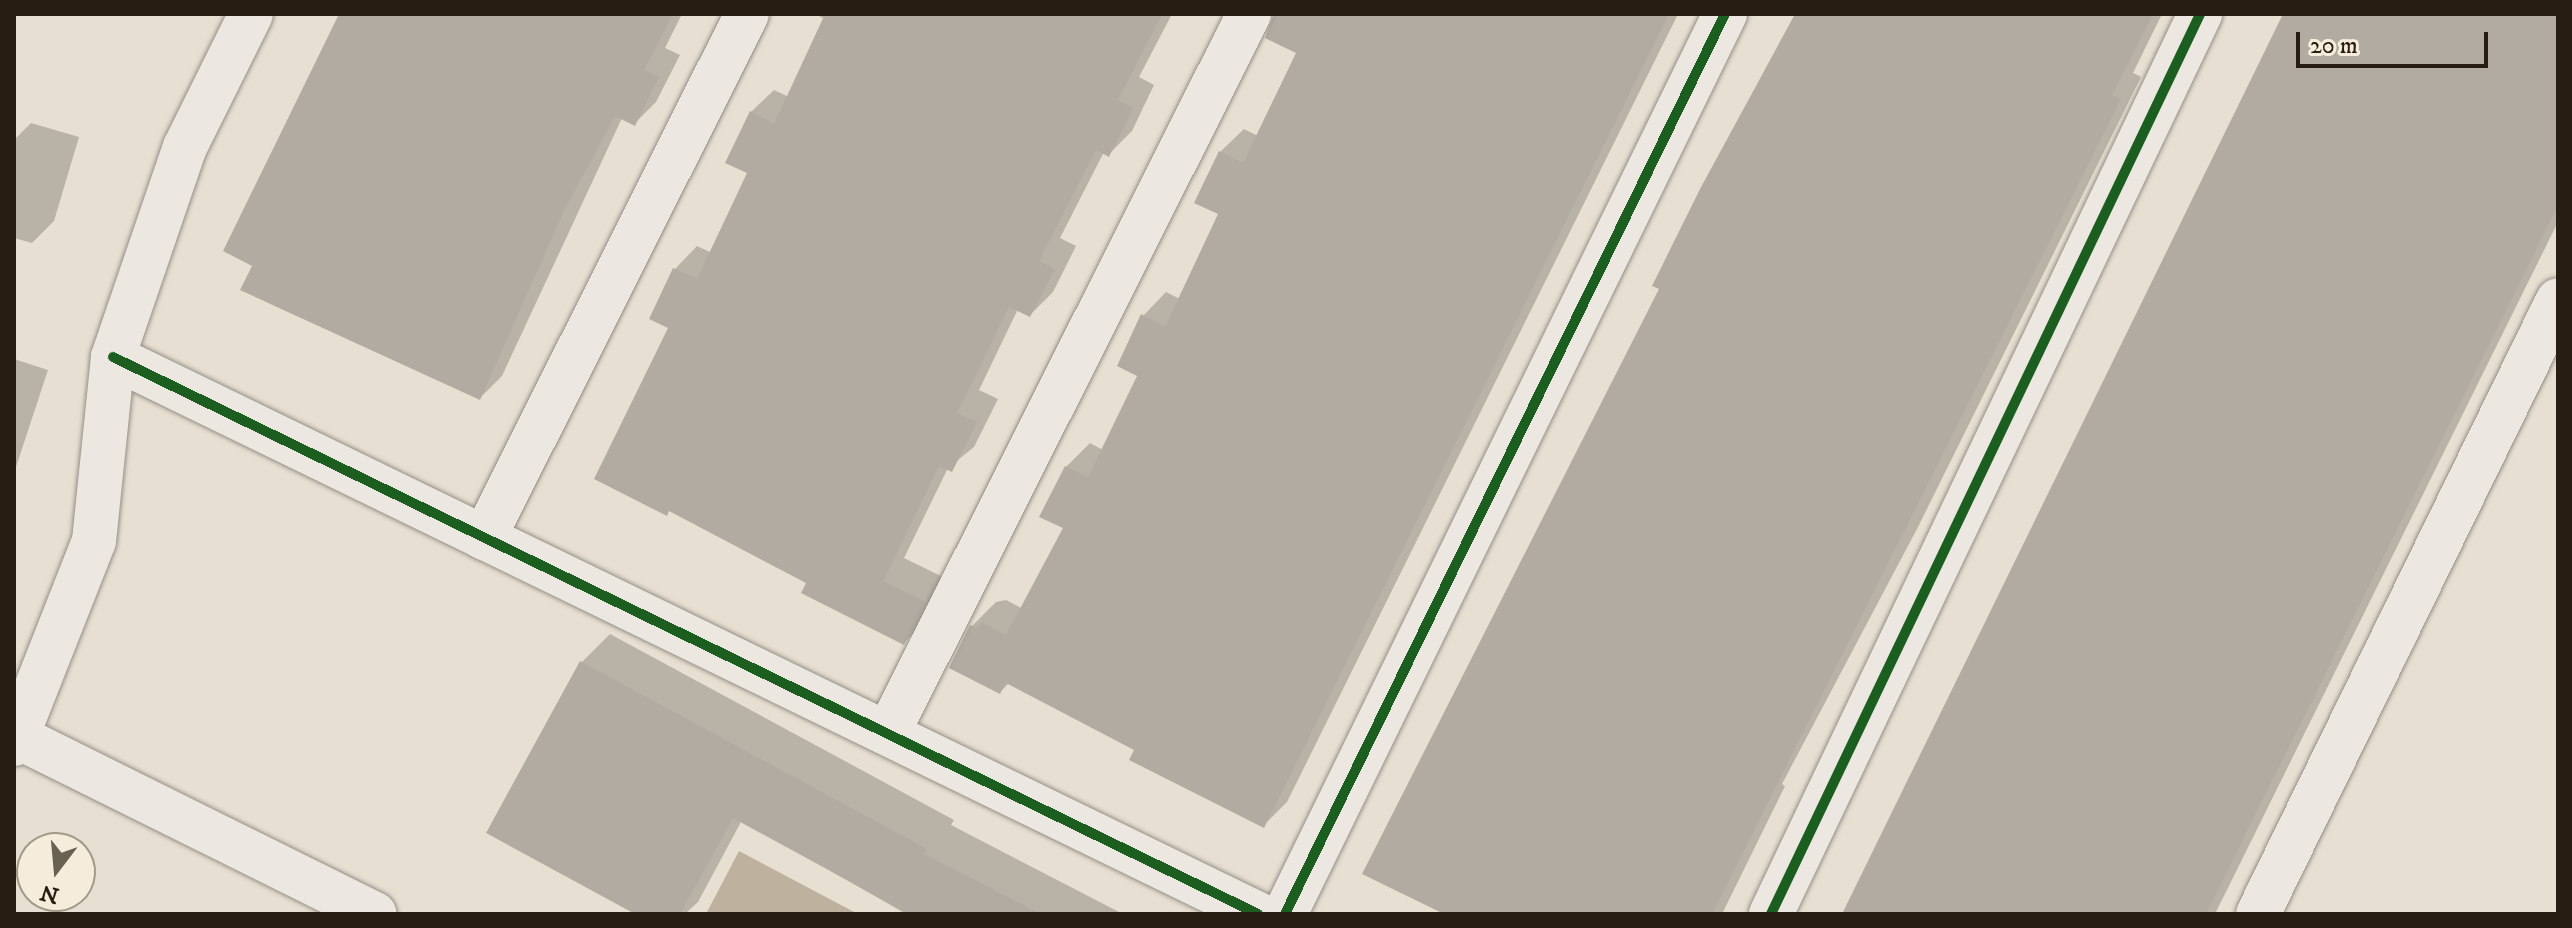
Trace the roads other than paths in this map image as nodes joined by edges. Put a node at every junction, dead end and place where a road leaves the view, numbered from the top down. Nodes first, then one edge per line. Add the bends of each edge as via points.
1 (251, 14) edge
2 (747, 14) edge
3 (1249, 14) edge
4 (1725, 14) edge
5 (2200, 14) edge
6 (2558, 300) edge
7 (113, 357) junction
8 (484, 538) junction
9 (888, 733) junction
10 (16, 740) edge
11 (312, 900) edge
12 (374, 914) edge
13 (1258, 914) edge
14 (1285, 914) edge
15 (1771, 914) edge
16 (2258, 914) edge

1 - 7 street via 185,147
2 - 8 street
3 - 9 street
4 - 14 street
5 - 15 street
6 - 16 street
7 - 8 street
7 - 10 street via 94,541
8 - 9 street
9 - 13 street
10 - 11 street
11 - 12 street

